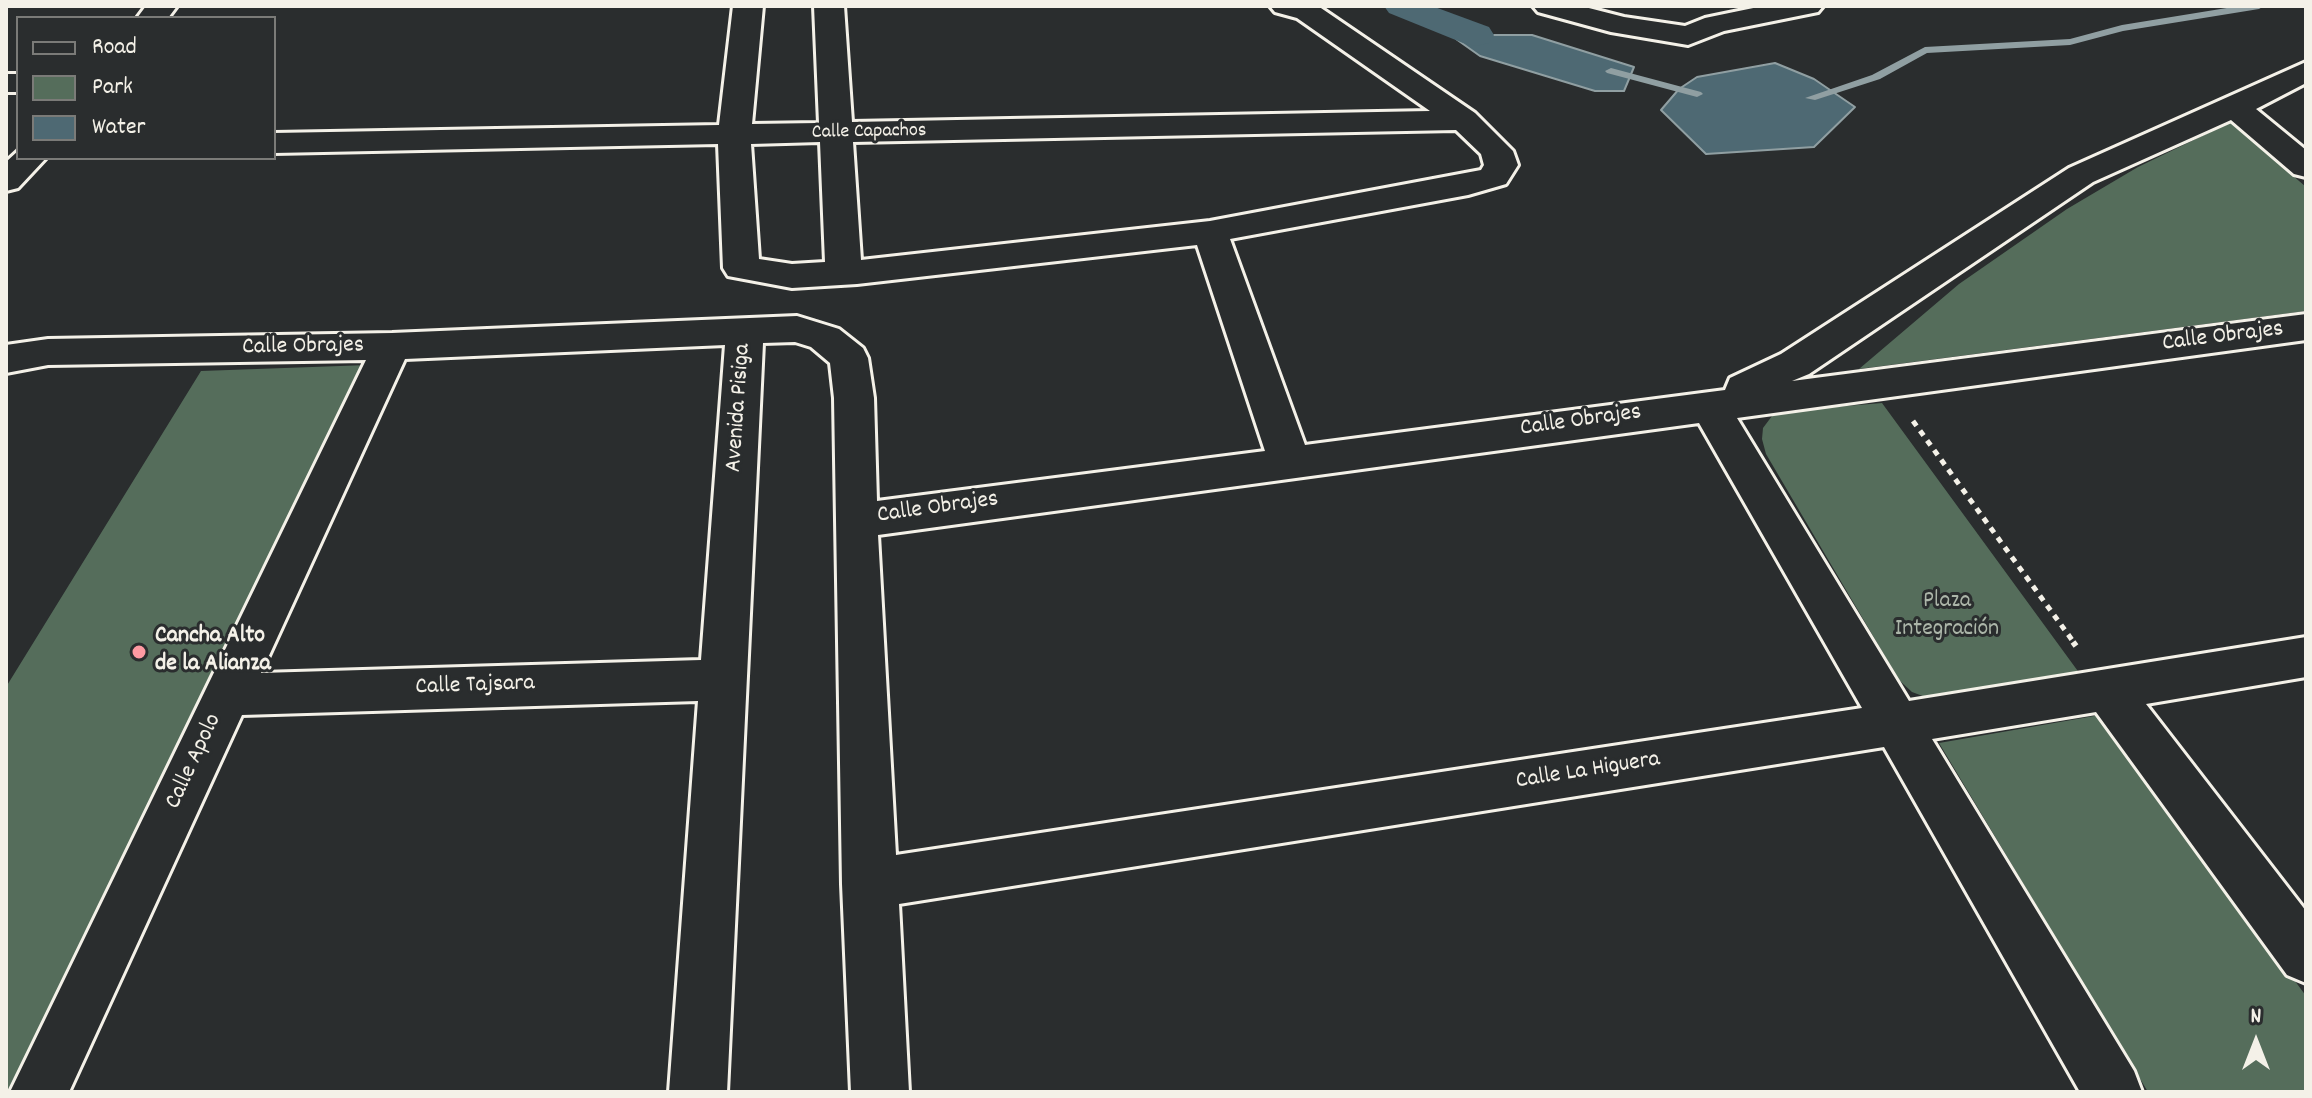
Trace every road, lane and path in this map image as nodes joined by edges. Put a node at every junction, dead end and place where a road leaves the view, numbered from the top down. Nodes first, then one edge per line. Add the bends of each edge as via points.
1 (748, 6) edge
2 (829, 6) edge
3 (1285, 6) edge
4 (1548, 6) edge
5 (1682, 6) edge
6 (1808, 6) edge
7 (1688, 36) junction
8 (2306, 71) edge
9 (2235, 107) junction
10 (1464, 120) junction
11 (837, 133) junction
12 (734, 136) junction
13 (276, 143) edge
14 (27, 160) edge
15 (2306, 167) edge
16 (6, 181) edge
17 (1210, 232) junction
18 (844, 273) junction
19 (2306, 327) edge
20 (745, 330) junction
21 (392, 346) junction
22 (6, 359) edge
23 (1885, 382) junction
24 (1709, 405) junction
25 (1290, 462) junction
26 (856, 521) junction
27 (2306, 657) edge
28 (723, 680) junction
29 (2107, 689) junction
30 (227, 695) junction
31 (1897, 724) junction
32 (869, 884) junction
33 (2306, 956) edge
34 (39, 1092) edge
35 (698, 1092) edge
36 (880, 1092) edge
37 (2113, 1092) edge

1 - 12 street
2 - 11 street
3 - 10 street via 1307,12
4 - 7 street via 1622,26
5 - 7 street
6 - 7 street via 1716,24
8 - 9 street
9 - 15 street
9 - 24 street via 2081,175 1795,364
10 - 11 street, Calle Capachos
10 - 17 street via 1496,151 1501,165 1494,177
11 - 12 street, Calle Capachos
11 - 18 street
12 - 13 street, Calle Capachos
12 - 18 street via 741,268 792,276
14 - 16 street
17 - 18 street
17 - 25 street
19 - 23 street, Calle Obrajes
20 - 21 street, Calle Obrajes
20 - 26 street, Avenida Pisiga via 797,329 825,338 849,358
20 - 28 street, Avenida Pisiga
21 - 22 street, Calle Obrajes via 48,352
21 - 30 street, Calle Apolo
23 - 24 street, Calle Obrajes
23 - 29 path
24 - 25 street, Calle Obrajes
24 - 31 street
25 - 26 street, Calle Obrajes
26 - 32 street, Avenida Pisiga
27 - 29 street, Calle La Higuera
28 - 30 street, Calle Tajsara
28 - 35 street, Avenida Pisiga
29 - 31 street, Calle La Higuera
29 - 33 street
30 - 34 street, Calle Apolo
31 - 32 street, Calle La Higuera
31 - 37 street
32 - 36 street, Avenida Pisiga

